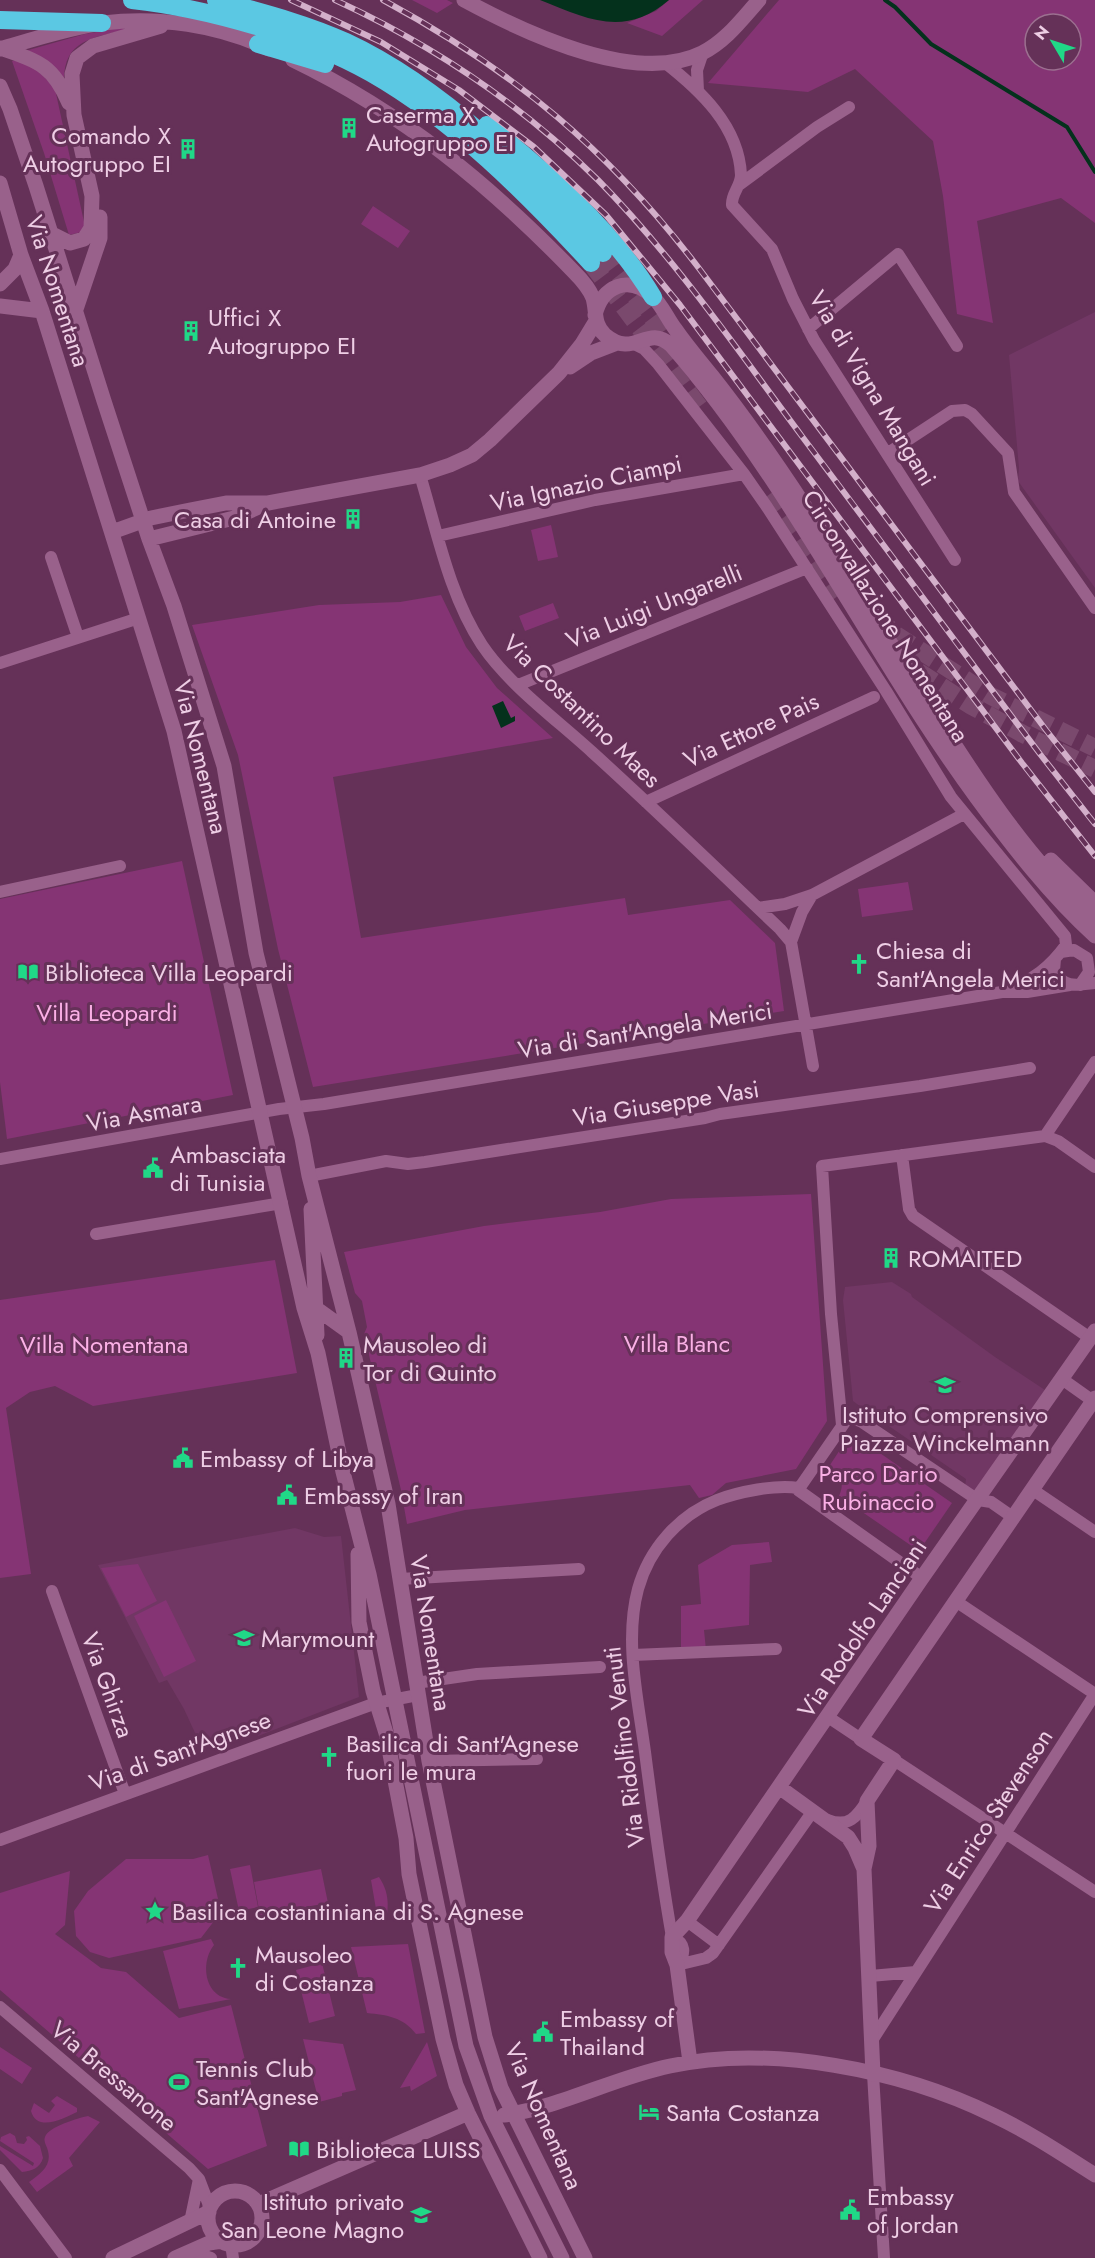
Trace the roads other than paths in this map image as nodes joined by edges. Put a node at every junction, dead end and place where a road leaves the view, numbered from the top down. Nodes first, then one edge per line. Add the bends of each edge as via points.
1 (132, 0) edge
2 (216, 0) edge
3 (243, 0) edge
4 (464, 0) edge
5 (759, 0) edge
6 (0, 20) edge
7 (288, 20) junction
8 (102, 23) junction
9 (172, 23) junction
10 (258, 44) junction
11 (0, 49) edge
12 (703, 52) junction
13 (664, 62) junction
14 (410, 77) junction
15 (0, 86) edge
16 (698, 91) junction
17 (849, 107) dead end
18 (74, 115) junction
19 (0, 183) edge
20 (739, 185) junction
21 (92, 196) junction
22 (561, 231) junction
23 (50, 233) junction
24 (21, 255) junction
25 (0, 284) edge
26 (653, 297) junction
27 (0, 306) edge
28 (42, 311) junction
29 (75, 312) junction
30 (595, 315) junction
31 (808, 329) junction
32 (617, 343) junction
33 (634, 345) junction
34 (957, 346) dead end
35 (560, 373) junction
36 (888, 453) junction
37 (744, 474) junction
38 (420, 475) junction
39 (268, 504) junction
40 (190, 510) junction
41 (143, 520) junction
42 (192, 528) junction
43 (112, 532) junction
44 (438, 536) junction
45 (150, 539) junction
46 (51, 557) dead end
47 (955, 560) dead end
48 (807, 568) junction
49 (1095, 608) edge
50 (138, 618) junction
51 (78, 637) junction
52 (0, 663) edge
53 (518, 685) junction
54 (874, 697) dead end
55 (991, 797) junction
56 (646, 801) junction
57 (964, 814) junction
58 (120, 866) dead end
59 (0, 892) edge
60 (812, 895) junction
61 (1053, 895) junction
62 (1095, 903) edge
63 (758, 908) junction
64 (1095, 920) edge
65 (1095, 936) edge
66 (791, 942) junction
67 (1095, 947) edge
68 (1058, 956) junction
69 (1095, 983) edge
70 (1075, 985) junction
71 (1002, 992) junction
72 (806, 1025) junction
73 (1095, 1062) edge
74 (813, 1066) dead end
75 (1029, 1068) dead end
76 (295, 1107) junction
77 (261, 1113) junction
78 (1045, 1136) junction
79 (902, 1155) junction
80 (0, 1159) edge
81 (1095, 1167) edge
82 (309, 1176) junction
83 (282, 1203) junction
84 (324, 1232) junction
85 (96, 1234) dead end
86 (315, 1258) junction
87 (317, 1310) junction
88 (349, 1332) junction
89 (1092, 1335) edge
90 (318, 1353) junction
91 (1062, 1379) junction
92 (1094, 1399) edge
93 (842, 1425) junction
94 (798, 1488) junction
95 (1033, 1490) junction
96 (978, 1500) junction
97 (1014, 1518) junction
98 (357, 1524) junction
99 (1095, 1532) edge
100 (579, 1569) dead end
101 (922, 1578) junction
102 (400, 1579) junction
103 (52, 1591) dead end
104 (957, 1602) junction
105 (410, 1645) junction
106 (776, 1649) dead end
107 (633, 1655) junction
108 (600, 1667) dead end
109 (391, 1677) junction
110 (370, 1680) junction
111 (417, 1689) junction
112 (1095, 1694) edge
113 (396, 1699) junction
114 (376, 1703) junction
115 (828, 1717) junction
116 (861, 1739) junction
117 (537, 1759) dead end
118 (894, 1760) junction
119 (429, 1761) junction
120 (779, 1787) junction
121 (125, 1794) junction
122 (867, 1801) junction
123 (818, 1815) junction
124 (1005, 1832) junction
125 (0, 1840) edge
126 (864, 1869) junction
127 (1095, 1892) edge
128 (687, 1921) junction
129 (672, 1937) junction
130 (719, 1945) junction
131 (676, 1965) junction
132 (916, 1972) junction
133 (870, 1976) junction
134 (0, 2007) edge
135 (873, 2039) junction
136 (690, 2062) junction
137 (873, 2074) junction
138 (468, 2113) junction
139 (513, 2114) junction
140 (491, 2116) junction
141 (0, 2170) edge
142 (1095, 2175) edge
143 (199, 2179) junction
144 (259, 2204) junction
145 (209, 2210) junction
146 (190, 2222) junction
147 (229, 2248) edge
148 (190, 2252) junction
149 (66, 2258) edge
150 (113, 2258) edge
151 (175, 2258) edge
152 (211, 2258) edge
153 (540, 2258) edge
154 (562, 2258) edge
155 (585, 2258) edge
156 (884, 2258) edge

1 - 22 highway via 231,20 324,51 370,72 474,147
2 - 7 highway
3 - 7 highway
4 - 13 street via 569,48 619,59
5 - 12 street via 728,34
6 - 8 highway
7 - 14 highway via 346,42
8 - 9 street
8 - 11 street
9 - 10 street via 216,30
9 - 18 street via 93,46 80,55 72,74
10 - 22 highway via 329,66 385,95
10 - 30 street via 357,93 455,161 505,203 576,273 591,294
11 - 18 street via 34,61 51,72
12 - 13 street
12 - 16 street via 697,70
13 - 16 street, Via di Vigna Mangani
14 - 22 highway via 516,165 597,258
14 - 26 highway via 449,97 536,165 610,240
15 - 23 street, Via Nomentana
16 - 20 street, Via di Vigna Mangani via 732,137 741,175
17 - 20 street
18 - 21 street
19 - 24 street, Via Nomentana
20 - 31 street, Via di Vigna Mangani via 732,206 772,249
21 - 23 street via 91,228 86,237 70,243
21 - 29 street via 100,215 100,233
23 - 29 street, Via Nomentana
24 - 25 street via 15,269
24 - 28 street, Via Nomentana
26 - 30 street via 634,286 622,285 605,294
26 - 55 street, Circonvallazione Nomentana via 791,484
27 - 28 street
28 - 43 street, Via Nomentana
29 - 41 street, Via Nomentana
30 - 32 street via 602,332
30 - 35 street via 582,344
31 - 34 street via 898,254
31 - 36 street, Via di Vigna Mangani
32 - 33 street, Circonvallazione Nomentana
32 - 35 street via 591,353
33 - 37 street, Circonvallazione Nomentana via 644,349 658,364
33 - 61 street, Circonvallazione Nomentana via 652,338 667,342 722,409 780,491 952,765
35 - 38 street via 477,451
36 - 47 street, Via di Vigna Mangani
36 - 49 street via 952,411 972,414 1008,453 1014,492
37 - 44 street, Via Ignazio Ciampi via 605,498
37 - 48 street, Circonvallazione Nomentana
38 - 39 street
38 - 44 street, Via Costantino Maes
39 - 40 street via 226,504
39 - 42 street via 234,518
40 - 41 street
40 - 42 street
41 - 43 street
41 - 45 street, Via Nomentana
42 - 45 street
43 - 50 street, Via Nomentana
44 - 53 street, Via Costantino Maes via 453,583 477,635
45 - 76 street, Via Nomentana via 224,766 256,953
46 - 51 street
48 - 53 street, Via Luigi Ungarelli
48 - 57 street, Circonvallazione Nomentana
50 - 51 street
50 - 77 street, Via Nomentana via 174,730
51 - 52 street
53 - 56 street, Via Costantino Maes
54 - 56 street, Via Ettore Pais
55 - 62 street
55 - 64 street, Circonvallazione Nomentana via 1036,856
56 - 63 street, Via Costantino Maes
57 - 60 street
57 - 68 street, Circonvallazione Nomentana via 1064,934 1067,942
58 - 59 street
60 - 63 street
60 - 66 street
61 - 65 street, Circonvallazione Nomentana
61 - 67 street
63 - 66 street, Via Costantino Maes
66 - 72 street
68 - 70 street, Circonvallazione Nomentana via 1056,974
68 - 70 street via 1074,950 1087,958 1089,972
68 - 71 street, Via di Sant'Angela Merici via 1032,980
69 - 70 street
70 - 71 street, Via di Sant'Angela Merici
71 - 72 street, Via di Sant'Angela Merici
72 - 74 street
72 - 76 street, Via di Sant'Angela Merici
73 - 78 street
75 - 82 street, Via Giuseppe Vasi via 425,1162 386,1161
76 - 77 street, Via Asmara
76 - 82 street, Via Nomentana
77 - 80 street, Via Asmara
77 - 83 street, Via Nomentana
78 - 79 street
78 - 81 street
79 - 89 street via 913,1216
79 - 93 street via 822,1166
82 - 84 street, Via Nomentana
82 - 86 street, Via Nomentana
83 - 85 street
83 - 90 street, Via Nomentana via 304,1308
84 - 86 street
84 - 88 street, Via Nomentana
86 - 87 street, Via Nomentana
87 - 88 street
87 - 90 street, Via Nomentana
88 - 102 street, Via Nomentana via 388,1504
89 - 91 street, Via Rodolfo Lanciani
90 - 98 street, Via Nomentana
91 - 92 street
91 - 96 street, Via Rodolfo Lanciani
92 - 95 street
93 - 94 street
93 - 96 street via 850,1417 857,1419
94 - 101 street via 801,1494
94 - 107 street, Via Ridolfino Venuti via 721,1499 695,1511 669,1533 651,1558 638,1589
95 - 97 street
95 - 99 street
96 - 97 street via 991,1502
96 - 101 street, Via Rodolfo Lanciani
97 - 104 street
98 - 109 street, Via Nomentana
98 - 110 street, Via Nomentana via 359,1622
100 - 102 street
101 - 115 street, Via Rodolfo Lanciani
102 - 105 street, Via Nomentana
103 - 121 street, Via Ghirza
104 - 112 street
104 - 116 street
105 - 109 street
105 - 111 street, Via Nomentana
106 - 107 street
107 - 129 street, Via Ridolfino Venuti
108 - 111 street, Via di Sant'Agnese via 477,1674
109 - 110 street
109 - 113 street, Via Nomentana
110 - 114 street, Via Nomentana
111 - 113 street, Via di Sant'Agnese
111 - 119 street, Via Nomentana
112 - 124 street, Via Enrico Stevenson
113 - 114 street, Via di Sant'Agnese
113 - 140 street, Via Nomentana via 458,2015
114 - 121 street, Via di Sant'Agnese
114 - 138 street, Via Nomentana via 386,1733 443,2039
115 - 116 street
115 - 120 street, Via Rodolfo Lanciani
116 - 118 street
117 - 119 street
118 - 122 street
118 - 124 street
119 - 139 street, Via Nomentana via 479,2014
120 - 123 street
120 - 128 street, Via Rodolfo Lanciani
121 - 125 street, Via di Sant'Agnese
122 - 123 street via 858,1816 847,1822 837,1823
122 - 126 street
123 - 126 street via 852,1842
123 - 130 street
124 - 127 street
124 - 132 street, Via Enrico Stevenson
126 - 133 street
128 - 129 street, Via Rodolfo Lanciani
128 - 130 street
129 - 131 street
130 - 131 street via 706,1958
131 - 136 street
132 - 133 street
132 - 135 street, Via Enrico Stevenson
133 - 135 street
134 - 143 street, Via Bressanone
135 - 137 street
136 - 137 street via 734,2058 785,2060
136 - 139 street
137 - 142 street via 982,2110
137 - 156 street
138 - 140 street
138 - 144 street
138 - 153 street, Via Nomentana
139 - 140 street
139 - 155 street, Via Nomentana
140 - 154 street, Via Nomentana
141 - 149 street
143 - 145 street, Via Bressanone
143 - 146 street
144 - 145 street via 246,2192 234,2190 217,2198
144 - 147 street via 263,2219 258,2233 246,2243
145 - 146 street
145 - 147 street via 209,2226
146 - 150 street
147 - 148 street via 209,2243
148 - 151 street
148 - 152 street

